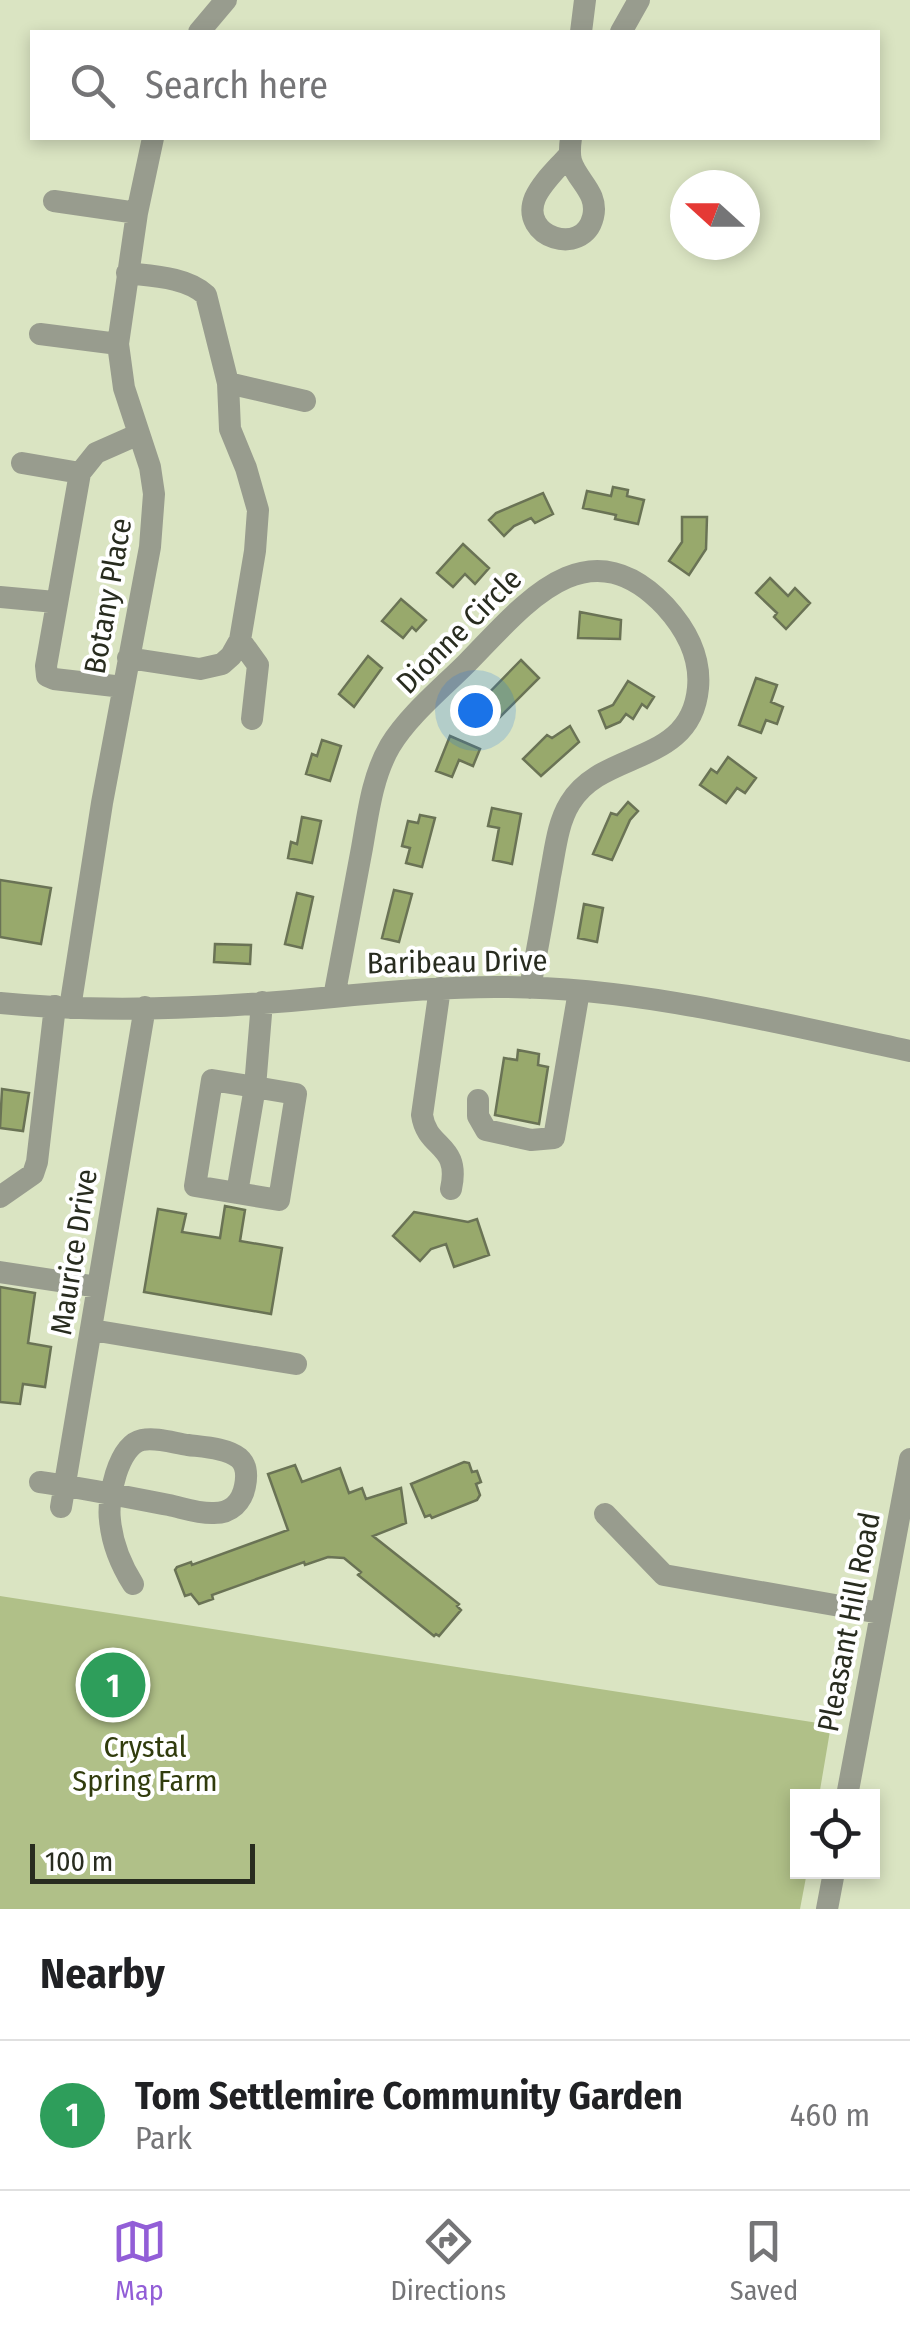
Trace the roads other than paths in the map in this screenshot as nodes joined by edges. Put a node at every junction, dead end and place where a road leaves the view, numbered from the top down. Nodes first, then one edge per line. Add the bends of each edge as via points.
1 (226, 0) edge
2 (585, 0) edge
3 (639, 0) edge
4 (209, 28) edge
5 (581, 30) edge
6 (622, 30) edge
7 (153, 140) edge
8 (54, 201) dead end
9 (137, 214) junction
10 (127, 273) junction
11 (40, 334) dead end
12 (118, 344) junction
13 (228, 384) junction
14 (306, 401) dead end
15 (139, 434) junction
16 (22, 464) dead end
17 (80, 473) junction
18 (0, 597) edge
19 (55, 602) junction
20 (240, 640) junction
21 (128, 658) junction
22 (123, 687) junction
23 (252, 720) dead end
24 (440, 988) junction
25 (530, 988) junction
26 (580, 992) junction
27 (334, 997) junction
28 (262, 1002) junction
29 (0, 1004) edge
30 (63, 1007) junction
31 (144, 1007) junction
32 (910, 1050) edge
33 (254, 1087) junction
34 (478, 1100) dead end
35 (451, 1189) dead end
36 (237, 1193) junction
37 (0, 1197) edge
38 (0, 1272) edge
39 (98, 1287) junction
40 (92, 1330) junction
41 (296, 1364) dead end
42 (910, 1459) edge
43 (112, 1495) junction
44 (605, 1514) dead end
45 (133, 1584) dead end
46 (880, 1613) junction
47 (848, 1789) edge
48 (833, 1879) edge
49 (827, 1909) edge

1 - 4 street
2 - 5 street
3 - 6 street
7 - 9 street, Botany Place
8 - 9 street
9 - 10 street, Botany Place
10 - 12 street, Botany Place
10 - 13 street via 186,283 206,295
11 - 12 street
12 - 15 street, Botany Place
13 - 14 street
13 - 20 street via 230,430 258,510
15 - 17 street via 96,453
15 - 21 street, Botany Place via 154,494
16 - 17 street
17 - 19 street
18 - 19 street
19 - 22 street via 47,676
20 - 21 street via 222,664 200,669
20 - 23 street via 258,666
21 - 22 street, Botany Place
22 - 30 street, Botany Place
24 - 25 street, Baribeau Drive
24 - 27 street, Baribeau Drive
24 - 35 street via 422,1115 454,1166
25 - 26 street, Baribeau Drive
25 - 27 street, Dionne Circle via 569,804 600,774 668,742 691,714 698,690 693,650 669,611 630,580 598,571 567,576 531,598 392,744 373,791
26 - 32 street, Baribeau Drive via 679,1003
26 - 34 street via 554,1138 486,1130
27 - 28 street, Baribeau Drive
28 - 31 street, Baribeau Drive
28 - 33 street
29 - 30 street, Baribeau Drive
30 - 31 street, Baribeau Drive
30 - 37 street, Botany Place via 37,1162 33,1174
31 - 39 street, Maurice Drive
33 - 36 street
33 - 36 street via 296,1094 279,1200
33 - 36 street via 212,1080 206,1116 195,1186
38 - 39 street
39 - 40 street, Maurice Drive
40 - 41 street
40 - 43 street, Maurice Drive via 55,1491
42 - 46 street, Pleasant Hill Road
43 - 43 street via 214,1514 234,1508 243,1495 245,1464 236,1454 142,1440 124,1452
43 - 45 street via 114,1542
44 - 46 street via 664,1575
46 - 47 street, Pleasant Hill Road
48 - 49 street

